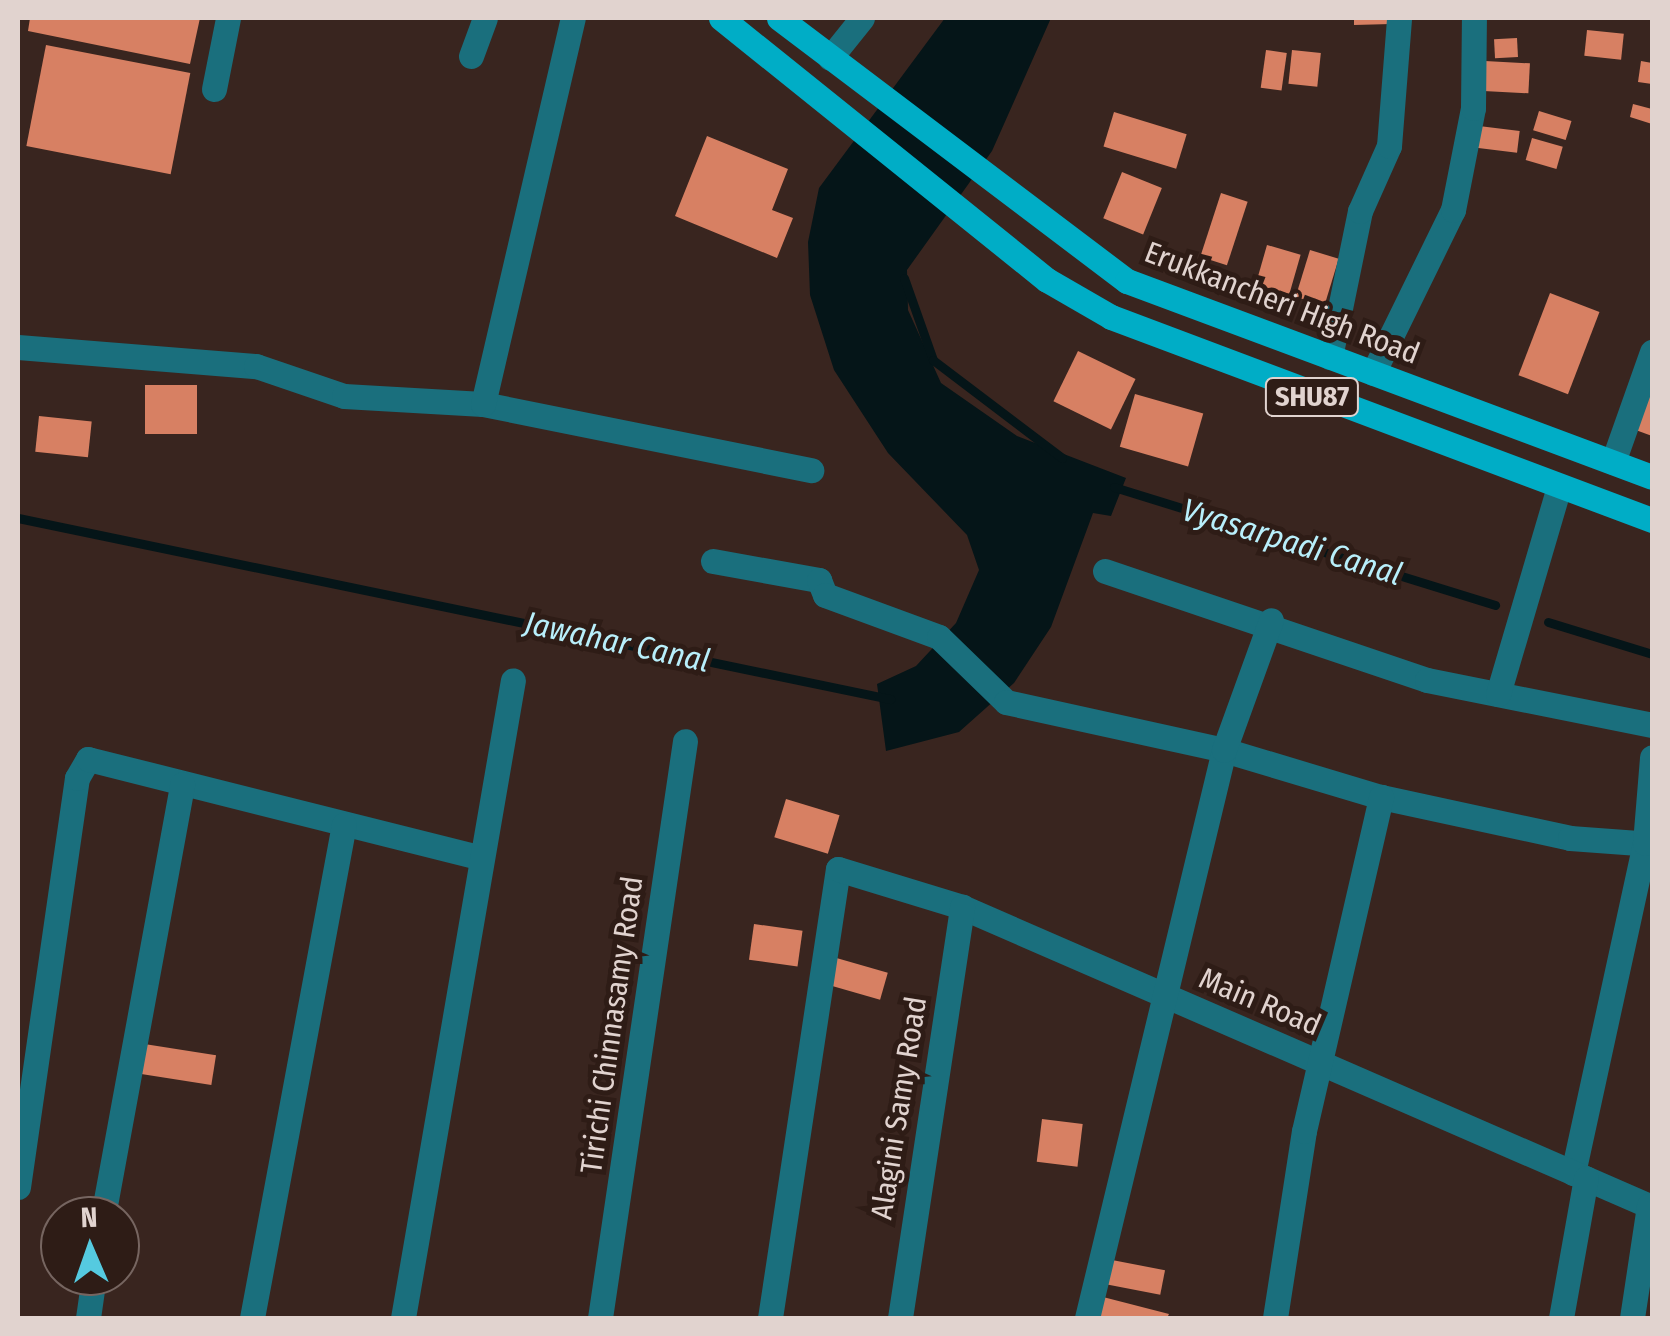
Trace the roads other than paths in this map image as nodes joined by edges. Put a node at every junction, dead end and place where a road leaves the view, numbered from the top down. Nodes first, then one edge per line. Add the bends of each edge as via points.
1 (228, 18) edge
2 (486, 18) edge
3 (573, 18) edge
4 (721, 18) edge
5 (779, 18) edge
6 (862, 18) edge
7 (1399, 18) edge
8 (1474, 18) edge
9 (471, 56) dead end
10 (837, 63) junction
11 (214, 89) dead end
12 (18, 347) edge
13 (1652, 352) edge
14 (1330, 357) junction
15 (1373, 373) junction
16 (484, 404) junction
17 (1575, 448) junction
18 (1613, 462) junction
19 (811, 470) dead end
20 (1652, 477) edge
21 (1559, 487) junction
22 (1652, 520) edge
23 (713, 560) dead end
24 (1105, 572) dead end
25 (1271, 620) junction
26 (512, 680) dead end
27 (1498, 694) junction
28 (1652, 725) edge
29 (685, 741) dead end
30 (1224, 750) junction
31 (1652, 757) edge
32 (182, 784) junction
33 (1381, 798) junction
34 (344, 824) junction
35 (1649, 843) edge
36 (481, 858) junction
37 (962, 906) junction
38 (1166, 997) junction
39 (1319, 1064) junction
40 (1580, 1175) junction
41 (18, 1187) edge
42 (107, 1196) edge
43 (1651, 1206) edge
44 (252, 1318) edge
45 (403, 1318) edge
46 (600, 1318) edge
47 (770, 1318) edge
48 (900, 1318) edge
49 (1087, 1318) edge
50 (1275, 1318) edge
51 (1561, 1318) edge
52 (1632, 1318) edge

1 - 11 street
2 - 9 street
3 - 16 street
4 - 21 main road, SHU87 via 990,235 1111,317
5 - 10 main road, Erukkancheri High Road / SHU87
6 - 10 street
7 - 14 street via 1389,146 1360,212
8 - 15 street via 1473,108 1452,210
10 - 14 main road, Erukkancheri High Road / SHU87 via 1127,281
12 - 16 street via 256,366 344,396
13 - 18 street
14 - 15 main road, Erukkancheri High Road / SHU87
15 - 17 main road, Erukkancheri High Road / SHU87
16 - 19 street
17 - 18 main road, Erukkancheri High Road / SHU87
17 - 21 main road
18 - 20 main road, Erukkancheri High Road / SHU87
21 - 22 main road, SHU87
21 - 27 street
23 - 30 street via 818,580 824,594 937,637 1006,702
24 - 25 street
25 - 27 street via 1427,680
25 - 30 street
26 - 36 street
27 - 28 street
29 - 46 street, Tirichi Chinnasamy Road
30 - 33 street
30 - 38 street
31 - 35 street
32 - 34 street
32 - 41 street via 97,758 77,778
32 - 42 street
33 - 35 street via 1570,838
33 - 39 street
34 - 36 street
34 - 44 street
35 - 40 street
36 - 45 street
37 - 38 street, Main Road
37 - 47 street, Main Road via 838,869
37 - 48 street, Alagini Samy Road
38 - 39 street, Main Road
38 - 49 street
39 - 40 street, Main Road
39 - 50 street
40 - 43 street, Main Road
40 - 51 street
43 - 52 street

